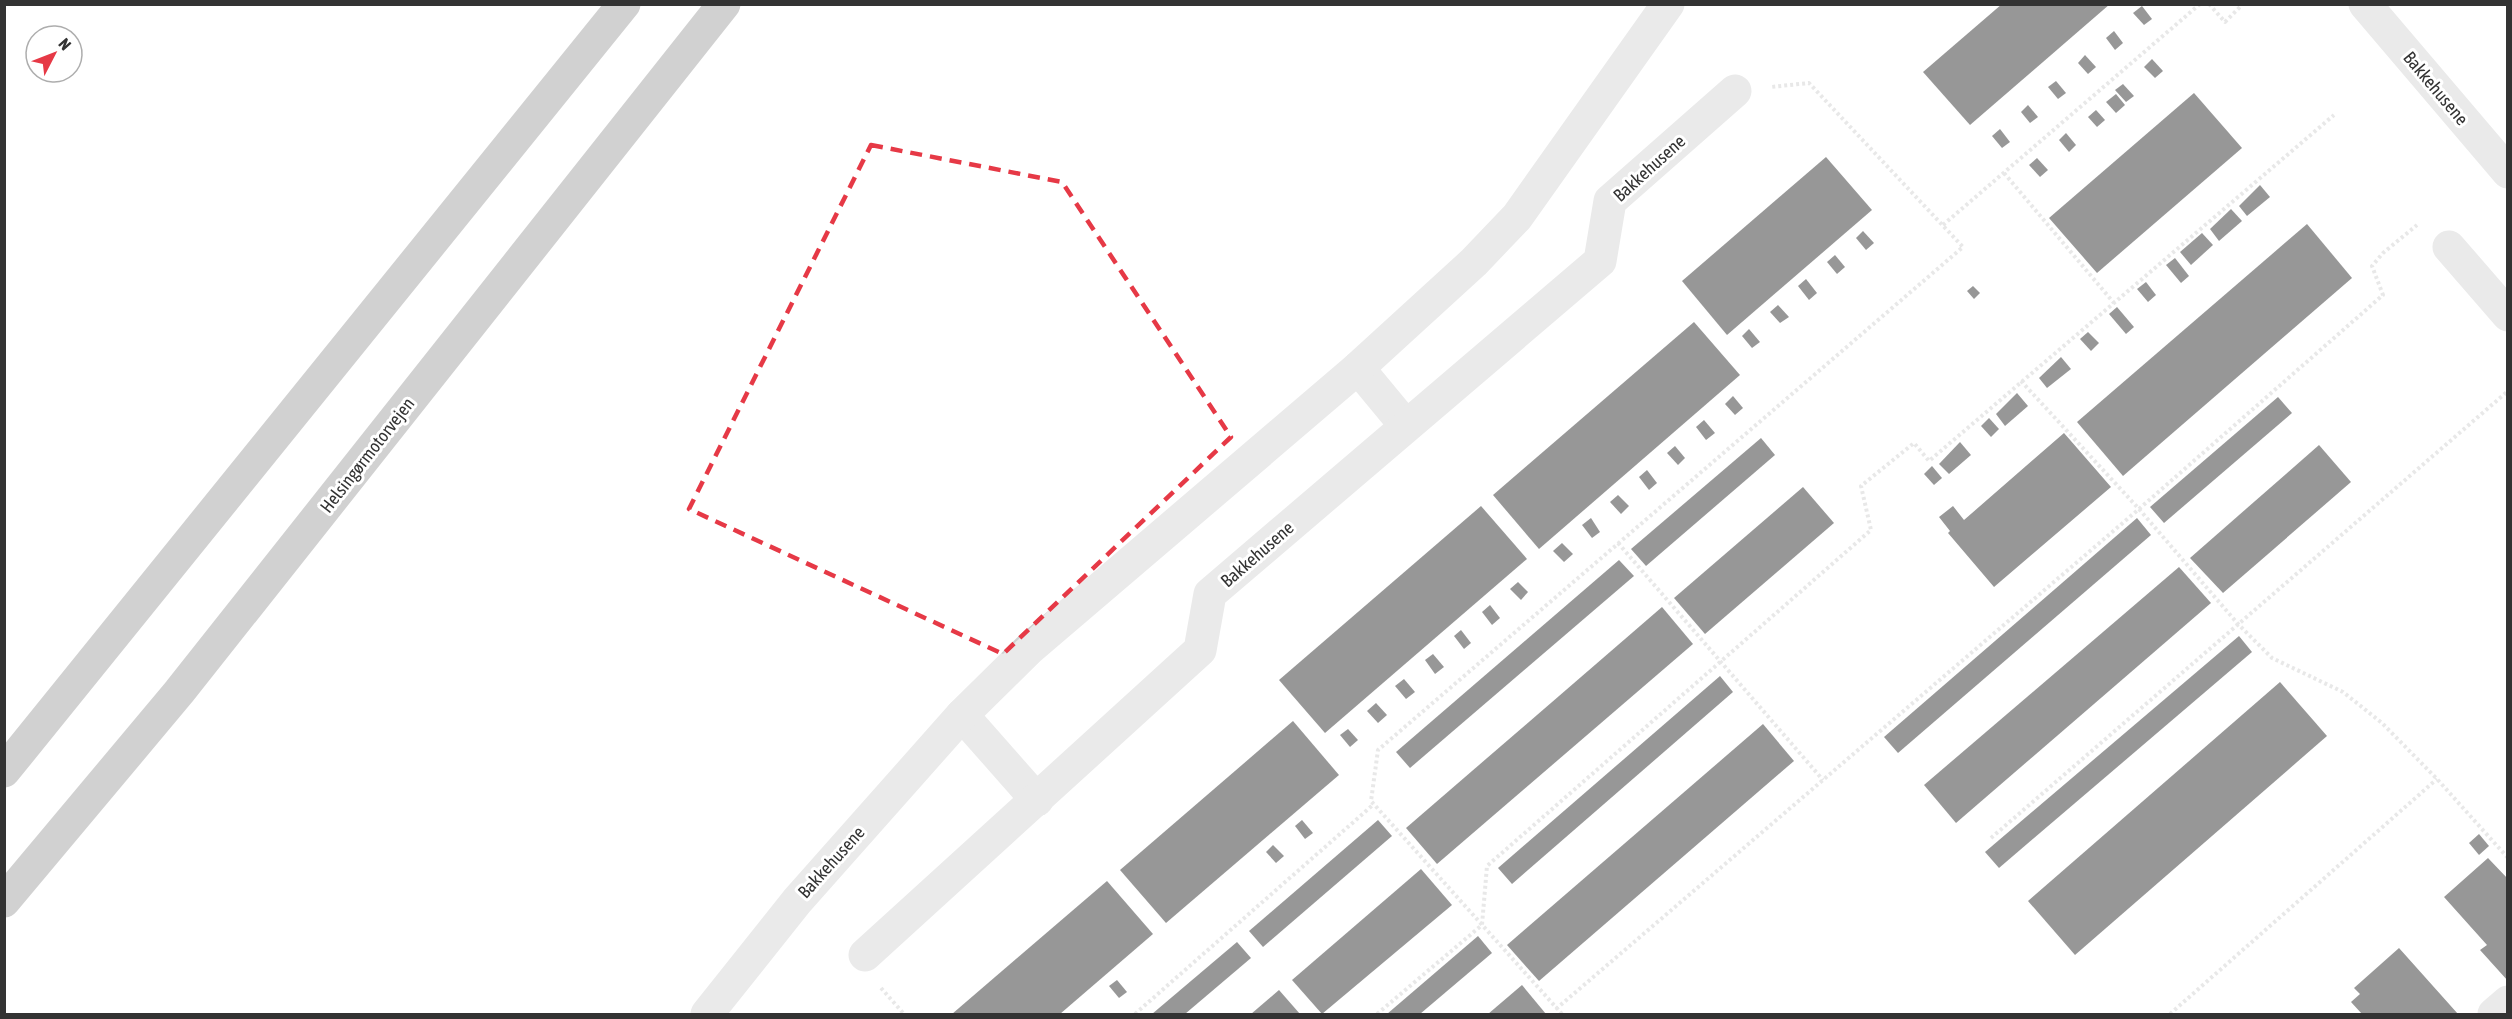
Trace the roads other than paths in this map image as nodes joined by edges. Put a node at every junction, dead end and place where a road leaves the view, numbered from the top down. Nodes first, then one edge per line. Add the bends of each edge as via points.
1 (624, 4) edge
2 (724, 4) edge
3 (1668, 4) edge
4 (2365, 4) edge
5 (1735, 92) road end
6 (2508, 172) edge
7 (2449, 247) dead end
8 (2508, 315) edge
9 (1358, 368) junction
10 (1406, 426) junction
11 (962, 715) junction
12 (4, 771) edge
13 (1037, 800) junction
14 (4, 901) edge
15 (865, 955) dead end
16 (2508, 1002) edge
17 (707, 1014) edge
18 (2494, 1014) edge

1 - 12 highway
2 - 14 highway, Helsingørmotorvejen via 186,683
3 - 9 street, Bakkehusene via 1517,217 1474,262
4 - 6 street, Bakkehusene
5 - 10 street, Bakkehusene via 1610,201 1600,261
7 - 8 street
9 - 10 street
9 - 11 street, Bakkehusene via 1029,649
10 - 13 street, Bakkehusene via 1210,594 1200,650
11 - 13 street
11 - 17 street, Bakkehusene via 797,901
13 - 15 street, Bakkehusene
16 - 18 street

